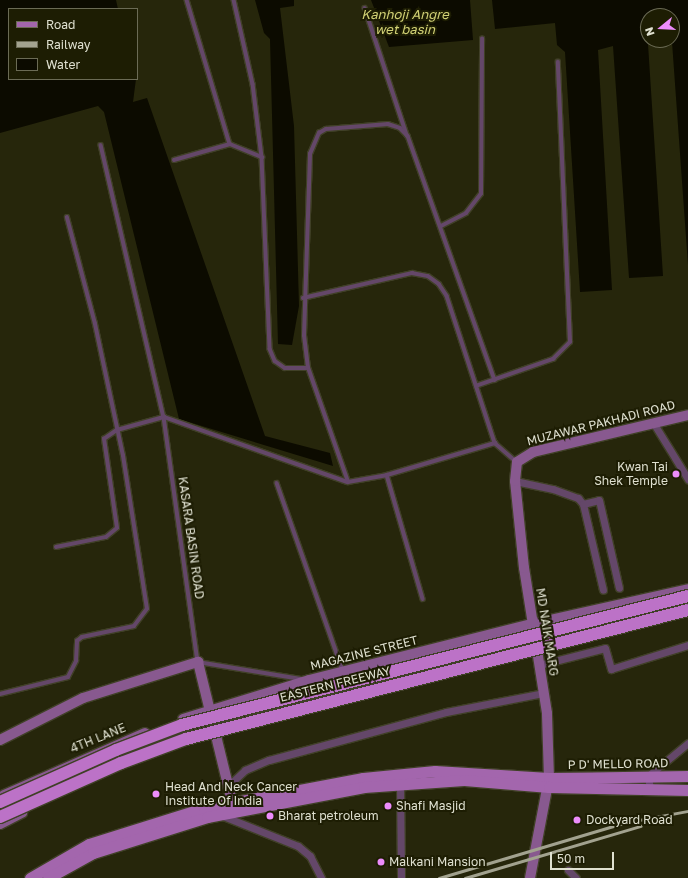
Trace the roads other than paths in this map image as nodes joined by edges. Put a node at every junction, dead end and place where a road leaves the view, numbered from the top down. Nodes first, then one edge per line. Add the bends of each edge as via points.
1 (187, 0) edge
2 (234, 0) edge
3 (365, 8) dead end
4 (482, 39) dead end
5 (558, 62) dead end
6 (408, 136) junction
7 (230, 144) junction
8 (101, 145) dead end
9 (262, 157) junction
10 (174, 160) dead end
11 (67, 218) dead end
12 (441, 226) junction
13 (303, 298) junction
14 (308, 368) junction
15 (495, 380) junction
16 (476, 386) junction
17 (688, 415) edge
18 (164, 417) junction
19 (654, 424) junction
20 (117, 430) junction
21 (495, 444) junction
22 (518, 462) junction
23 (388, 475) junction
24 (688, 479) edge
25 (515, 481) junction
26 (348, 482) junction
27 (277, 483) dead end
28 (583, 504) junction
29 (56, 547) dead end
30 (619, 588) dead end
31 (688, 589) edge
32 (603, 590) dead end
33 (688, 596) edge
34 (423, 598) dead end
35 (688, 610) edge
36 (688, 616) edge
37 (532, 624) junction
38 (688, 645) edge
39 (537, 654) junction
40 (198, 662) junction
41 (539, 665) junction
42 (343, 671) junction
43 (309, 680) junction
44 (544, 693) junction
45 (0, 694) edge
46 (209, 711) junction
47 (216, 736) junction
48 (0, 740) edge
49 (688, 743) edge
50 (648, 776) junction
51 (688, 776) edge
52 (400, 782) junction
53 (549, 783) junction
54 (229, 784) junction
55 (650, 789) junction
56 (688, 790) edge
57 (0, 797) edge
58 (0, 802) edge
59 (233, 806) junction
60 (216, 810) junction
61 (0, 821) edge
62 (568, 870) dead end
63 (30, 878) edge
64 (48, 878) edge
65 (321, 878) edge
66 (401, 878) edge
67 (530, 878) edge
68 (576, 878) edge

1 - 7 lane
2 - 9 lane via 253,84
3 - 6 lane
4 - 12 lane via 481,194 466,213
5 - 15 lane via 570,342 553,359
6 - 12 lane
6 - 13 lane via 400,128 388,124 326,129 319,133 310,154
7 - 9 lane
7 - 10 lane
8 - 18 lane, KASARA BASIN ROAD
9 - 14 lane via 270,349 275,361 285,368
11 - 20 lane via 95,324
12 - 15 lane
13 - 14 lane
13 - 16 lane via 412,273 428,276 447,296
14 - 26 lane
15 - 16 lane
16 - 21 lane
17 - 19 street, MUZAWAR PAKHADI ROAD
18 - 20 lane
18 - 26 lane
18 - 40 lane, KASARA BASIN ROAD
19 - 22 street, MUZAWAR PAKHADI ROAD via 533,452
19 - 24 street
20 - 29 lane via 108,434 103,443 117,528 106,536
20 - 45 lane via 146,596 144,618 134,626 82,637 77,641 76,661 68,678
21 - 22 lane
21 - 23 lane
22 - 25 street, MUZAWAR PAKHADI ROAD
23 - 26 lane
23 - 34 lane
25 - 28 street via 553,489 578,498
25 - 37 street, MD NAIK MARG
27 - 42 lane
28 - 30 street via 598,500
28 - 32 street
31 - 37 street
33 - 58 highway, EASTERN FREEWAY, bridge via 182,725 116,750
35 - 61 highway, EASTERN FREEWAY, bridge via 186,739 114,766
36 - 39 street
37 - 39 street, MD NAIK MARG
37 - 42 street, MAGAZINE STREET
38 - 41 street via 611,669 605,648
39 - 41 street, MD NAIK MARG
39 - 47 street
40 - 43 lane, MAGAZINE STREET
40 - 46 street
40 - 48 street, MAGAZINE STREET via 83,698
41 - 44 street, MD NAIK MARG
42 - 43 street, MAGAZINE STREET
43 - 46 street, 4TH LANE
44 - 53 street, MD NAIK MARG
44 - 54 street via 446,712 269,760 245,770
46 - 47 street
46 - 57 street, 4TH LANE via 111,745
47 - 54 street
47 - 61 street via 147,758
49 - 50 street
50 - 51 main road, P D' MELLO ROAD
50 - 53 main road, P D' MELLO ROAD
50 - 55 street
52 - 53 main road via 464,780
52 - 59 main road
52 - 66 street
53 - 55 main road, P D' MELLO ROAD
53 - 59 main road via 464,771 399,773
53 - 67 street
54 - 59 street
55 - 56 main road, P D' MELLO ROAD
59 - 60 main road
60 - 63 main road via 89,844
60 - 64 main road via 93,853
60 - 65 street via 298,846 310,856
62 - 68 street

